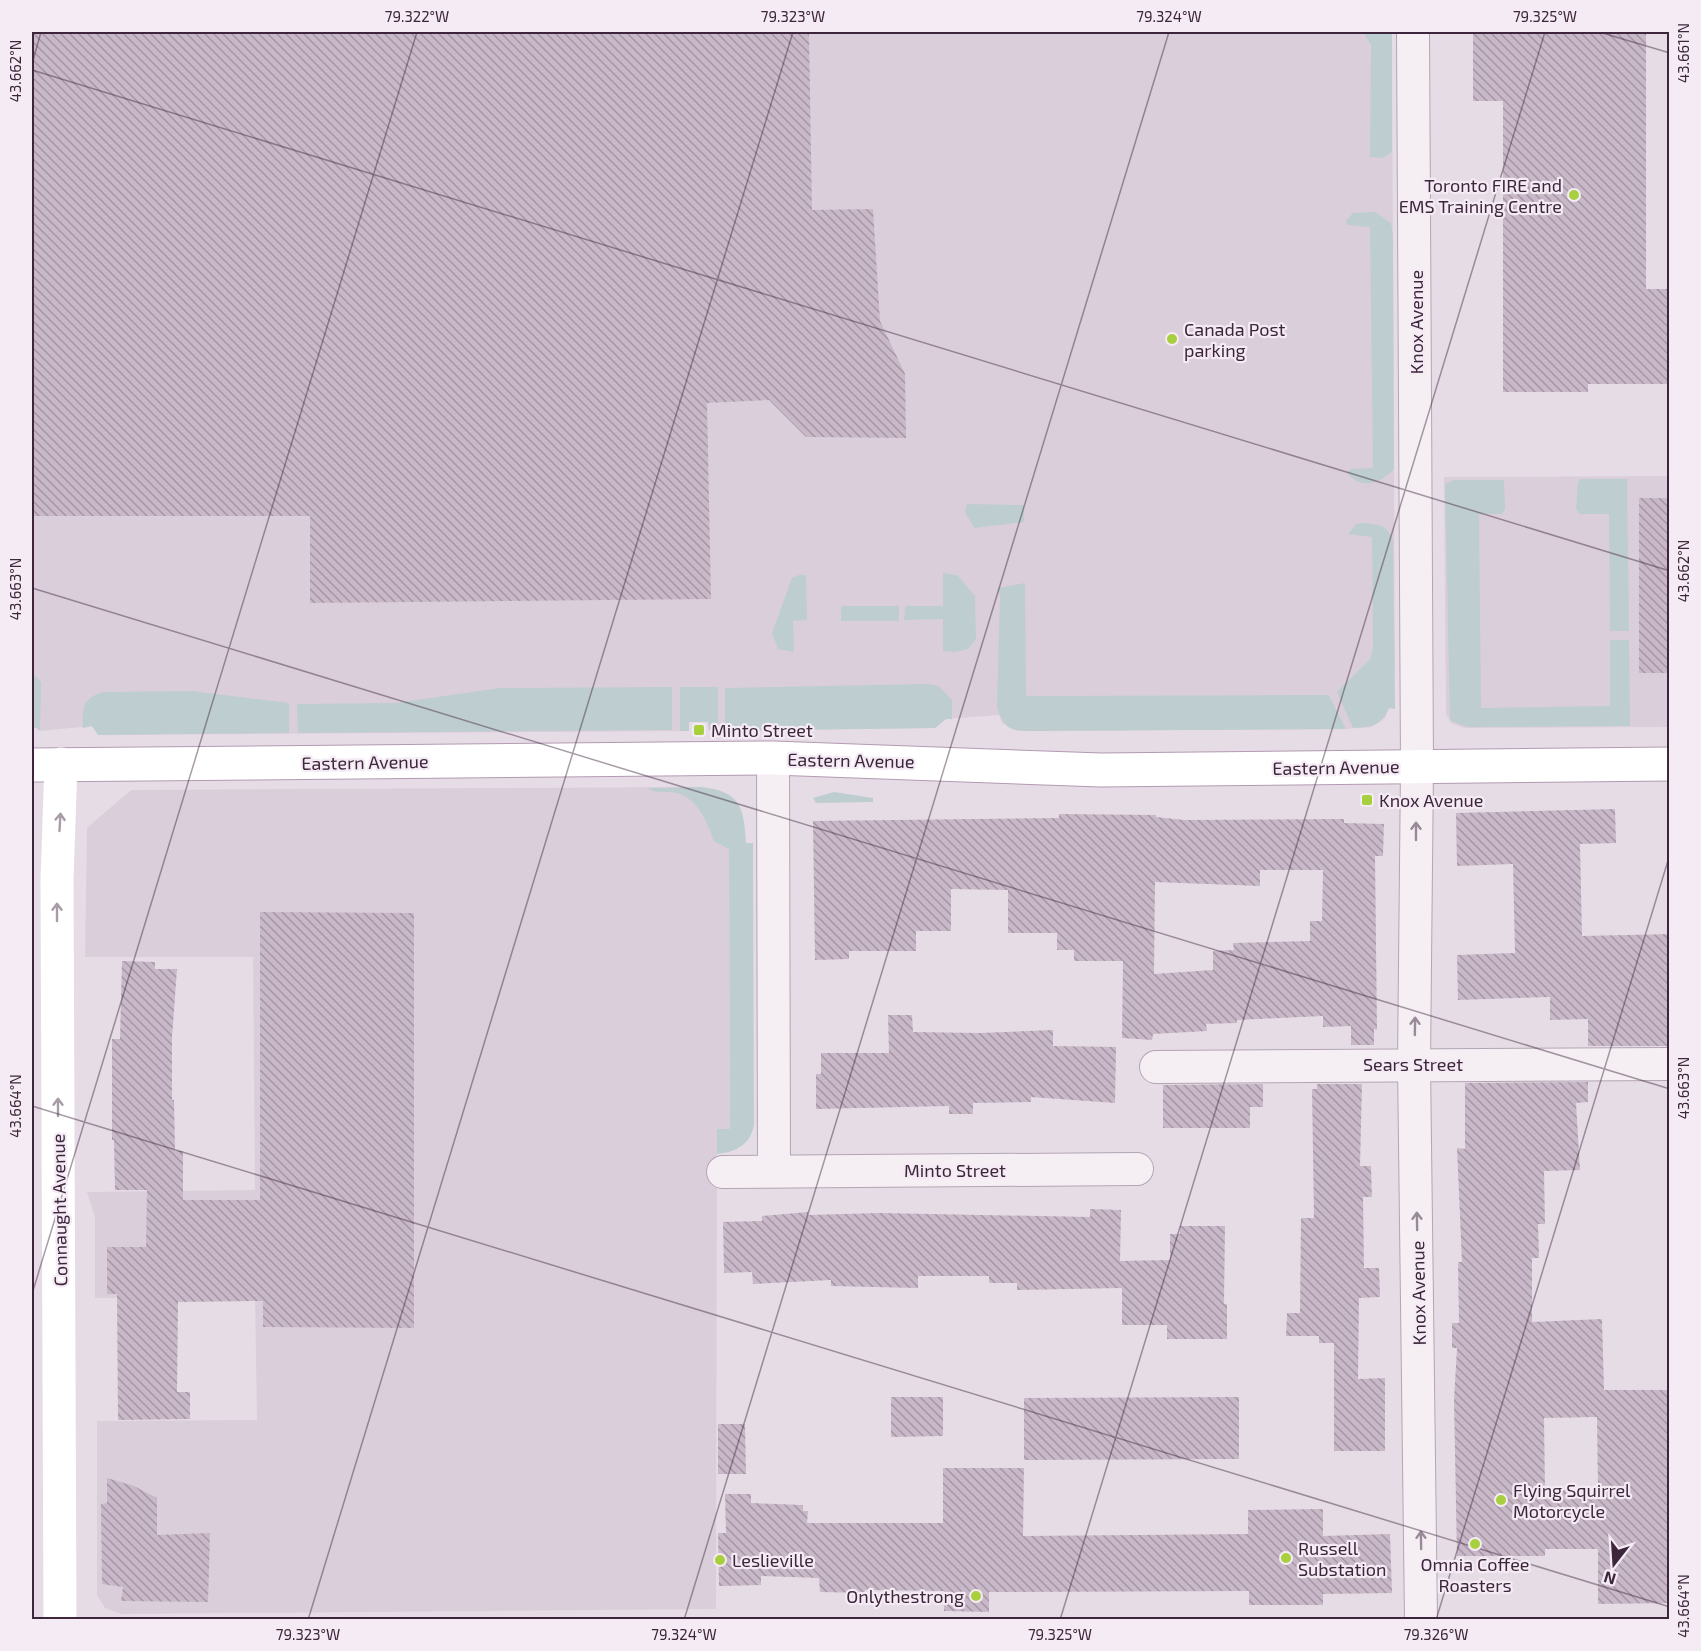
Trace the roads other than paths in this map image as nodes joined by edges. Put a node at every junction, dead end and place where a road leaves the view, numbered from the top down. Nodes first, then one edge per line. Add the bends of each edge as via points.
1 (1413, 32) edge
2 (774, 758) junction
3 (1670, 764) edge
4 (46, 765) edge
5 (1417, 766) junction
6 (1414, 1064) junction
7 (1670, 1064) edge
8 (1156, 1066) dead end
9 (1137, 1169) dead end
10 (774, 1171) junction
11 (723, 1172) dead end
12 (60, 1620) edge
13 (1421, 1620) edge

1 - 5 street, Knox Avenue
2 - 4 main road, Eastern Avenue
2 - 5 main road, Eastern Avenue via 1101,770
2 - 10 street
3 - 5 main road, Eastern Avenue
12 -> 4 main road, Connaught Avenue via 57,879
6 -> 5 street, Knox Avenue
6 - 7 street, Sears Street
6 - 8 street, Sears Street
13 -> 6 street, Knox Avenue
9 - 10 street, Minto Street
10 - 11 street, Minto Street

